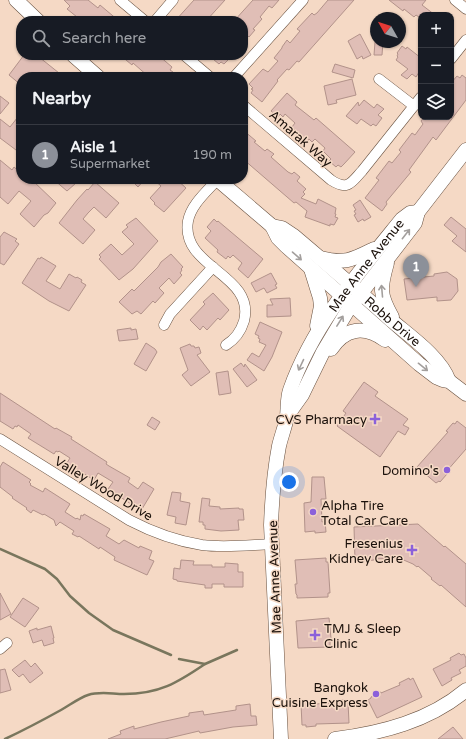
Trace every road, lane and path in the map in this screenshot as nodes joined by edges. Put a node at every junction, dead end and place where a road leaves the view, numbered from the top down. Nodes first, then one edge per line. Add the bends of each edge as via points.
1 (16, 0) edge
2 (120, 0) edge
3 (173, 0) edge
4 (303, 0) edge
5 (455, 0) edge
6 (466, 9) edge
7 (33, 16) edge
8 (139, 16) edge
9 (159, 16) edge
10 (466, 40) edge
11 (454, 55) edge
12 (79, 60) edge
13 (190, 60) edge
14 (92, 72) edge
15 (204, 72) edge
16 (238, 72) edge
17 (379, 79) dead end
18 (418, 101) edge
19 (414, 106) junction
20 (248, 109) edge
21 (466, 150) edge
22 (213, 184) edge
23 (223, 184) edge
24 (386, 250) junction
25 (315, 263) junction
26 (213, 267) junction
27 (351, 294) junction
28 (396, 324) junction
29 (164, 325) dead end
30 (315, 337) junction
31 (226, 345) dead end
32 (406, 352) junction
33 (449, 381) junction
34 (306, 388) junction
35 (466, 394) edge
36 (287, 416) junction
37 (0, 439) edge
38 (272, 544) junction
39 (466, 690) edge
40 (281, 739) edge
41 (335, 739) edge

1 - 7 main road
2 - 8 street
3 - 9 street
4 - 16 street
5 - 6 street
10 - 11 street
12 - 14 main road
13 - 15 street
17 - 19 street
18 - 19 street
19 - 20 street, Amarak Way via 347,186 331,180
21 - 24 main road, Mae Anne Avenue via 418,212 410,213 402,219
22 - 26 street via 193,208 187,224 191,244
23 - 25 main road, Robb Drive via 272,226 286,246
24 - 25 main road via 348,261
24 - 27 main road, Mae Anne Avenue
28 -> 24 main road via 381,290
25 - 27 main road, Robb Drive
25 - 30 main road via 321,306
26 - 29 street via 170,314
26 - 31 street via 238,289 245,308 242,327
27 - 28 main road, Robb Drive
27 - 30 main road, Mae Anne Avenue
27 - 32 main road, Robb Drive
34 -> 27 main road, Mae Anne Avenue
28 - 33 main road, Robb Drive via 431,355 446,373
30 -> 36 main road, Mae Anne Avenue via 289,392
32 -> 33 main road, Robb Drive via 432,375
32 - 34 main road via 398,350 380,336 368,332 349,333 342,336 334,345 320,372
33 - 35 main road, Robb Drive
34 - 36 main road, Mae Anne Avenue
36 - 38 main road, Mae Anne Avenue via 277,457 273,490
37 - 38 street, Valley Wood Drive via 129,520 164,536 203,545
38 - 40 main road, Mae Anne Avenue
39 - 41 main road via 432,713 400,725 372,734

